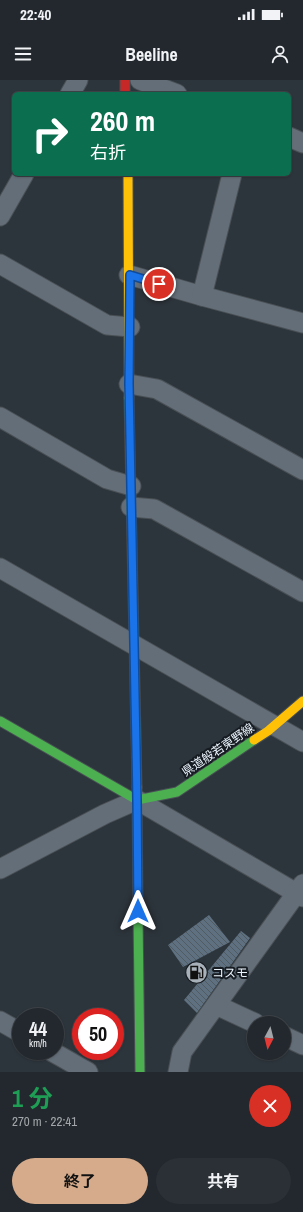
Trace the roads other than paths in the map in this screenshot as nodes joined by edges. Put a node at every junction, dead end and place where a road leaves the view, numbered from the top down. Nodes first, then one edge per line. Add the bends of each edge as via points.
1 (78, 80) edge
2 (125, 80) edge
3 (140, 80) edge
4 (71, 92) edge
5 (125, 92) edge
6 (172, 92) edge
7 (291, 138) edge
8 (303, 143) edge
9 (23, 176) edge
10 (128, 176) edge
11 (232, 176) edge
12 (0, 216) edge
13 (0, 264) edge
14 (130, 275) junction
15 (202, 296) junction
16 (303, 323) edge
17 (130, 327) junction
18 (129, 384) junction
19 (0, 418) edge
20 (303, 470) edge
21 (131, 486) junction
22 (131, 507) junction
23 (0, 568) edge
24 (303, 592) edge
25 (134, 645) junction
26 (303, 701) edge
27 (0, 721) edge
28 (274, 726) junction
29 (303, 742) edge
30 (137, 800) junction
31 (0, 869) edge
32 (301, 892) edge
33 (216, 1006) junction
34 (247, 1020) edge
35 (0, 1021) edge
36 (12, 1028) edge
37 (291, 1039) edge
38 (303, 1045) edge
39 (64, 1058) edge
40 (88, 1072) edge
41 (140, 1072) edge
42 (178, 1072) edge

1 - 4 street
2 - 5 main road
3 - 6 street
7 - 8 street
9 - 12 street
10 - 14 main road
11 - 15 street
13 - 17 street via 107,325
14 - 15 street
14 - 17 main road
15 - 16 street
17 - 18 main road
18 - 20 street via 157,389
18 - 21 main road
19 - 21 street via 107,479
21 - 22 main road
22 - 24 street via 154,509
22 - 25 main road
23 - 25 street
25 - 28 street
25 - 30 main road
26 - 28 main road, 県道般若東野線
27 - 30 main road
28 - 29 street
28 - 30 main road, 県道般若東野線 via 177,792
30 - 31 street via 104,814
30 - 32 street
30 - 41 main road
32 - 33 street
33 - 34 street
33 - 42 street via 182,1052
35 - 36 street
37 - 38 street
39 - 40 street

